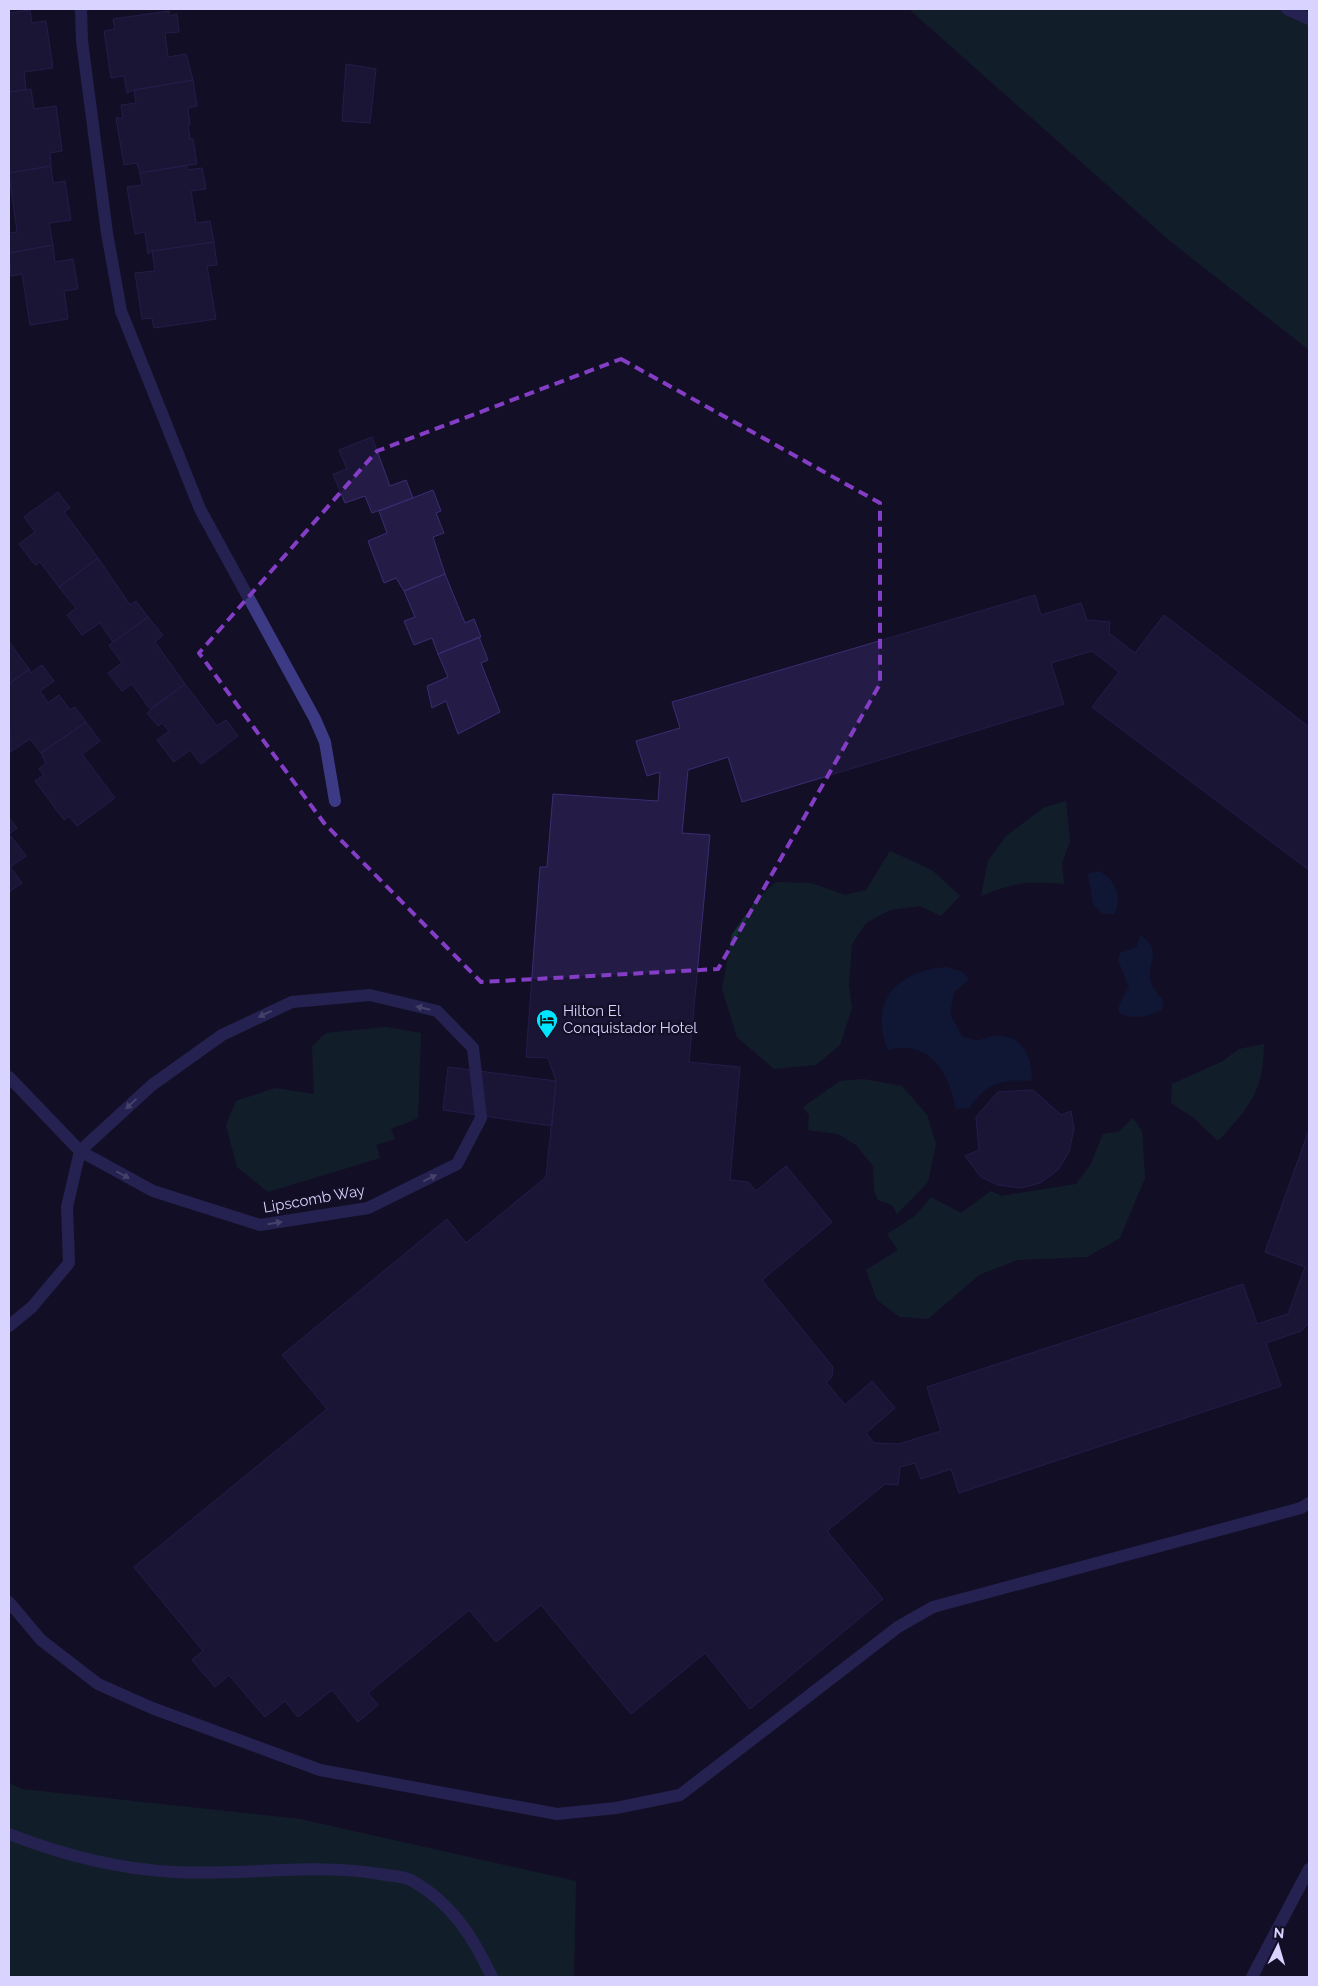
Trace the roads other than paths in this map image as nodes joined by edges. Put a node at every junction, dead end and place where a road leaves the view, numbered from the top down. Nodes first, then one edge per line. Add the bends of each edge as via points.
1 (81, 9) edge
2 (1287, 9) edge
3 (1309, 19) edge
4 (335, 801) dead end
5 (9, 1077) edge
6 (80, 1152) junction
7 (9, 1326) edge
8 (1309, 1503) edge
9 (9, 1602) edge
10 (9, 1834) edge
11 (1309, 1870) edge
12 (492, 1977) edge
13 (1252, 1977) edge

1 - 4 street via 82,41 107,234 121,311 200,509 315,719 325,742
2 - 3 street
5 - 6 street, Lipscomb Way
6 -> 6 street, Lipscomb Way via 153,1191 260,1225 368,1208 456,1164 481,1118 473,1048 437,1011 370,995 292,1002 222,1035 152,1085
6 - 7 street via 67,1207 69,1263 32,1307
8 - 9 street via 1301,1508 933,1608 898,1627 680,1795 616,1808 557,1814 320,1770 152,1708 98,1684 41,1640
10 - 12 street via 107,1862 174,1872 362,1870 410,1879 450,1908 478,1948
11 - 13 street

